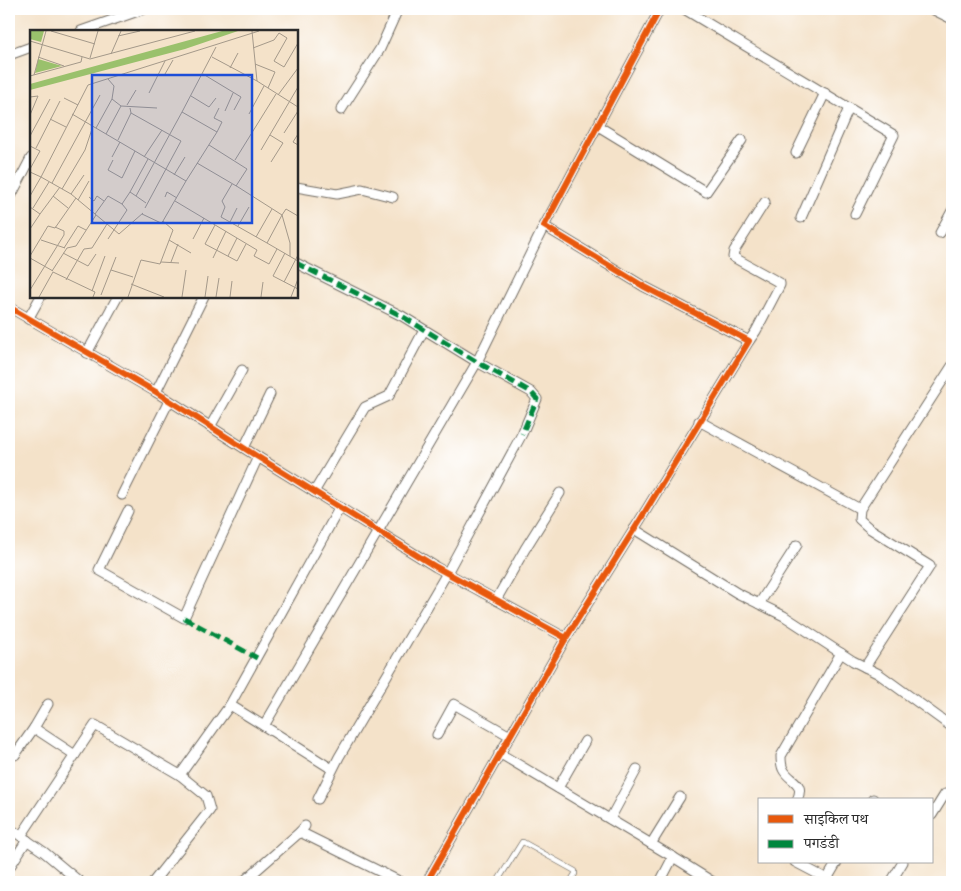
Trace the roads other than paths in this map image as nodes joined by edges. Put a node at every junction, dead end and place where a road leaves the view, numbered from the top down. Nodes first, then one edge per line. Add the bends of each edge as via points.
1 (144, 9) edge
2 (398, 9) edge
3 (660, 9) edge
4 (684, 9) edge
5 (932, 9) edge
6 (952, 19) edge
7 (102, 28) edge
8 (88, 30) edge
9 (30, 47) edge
10 (9, 54) edge
11 (825, 93) junction
12 (849, 108) junction
13 (341, 110) dead end
14 (598, 126) junction
15 (742, 140) dead end
16 (796, 154) dead end
17 (30, 160) edge
18 (298, 187) edge
19 (393, 197) dead end
20 (9, 200) edge
21 (765, 202) dead end
22 (952, 211) edge
23 (856, 214) dead end
24 (800, 218) dead end
25 (544, 226) junction
26 (940, 233) dead end
27 (298, 264) edge
28 (40, 298) edge
29 (115, 298) edge
30 (203, 298) edge
31 (9, 307) edge
32 (28, 319) junction
33 (424, 330) junction
34 (749, 341) junction
35 (87, 353) junction
36 (477, 362) junction
37 (952, 366) edge
38 (242, 370) dead end
39 (156, 392) junction
40 (270, 394) dead end
41 (169, 401) junction
42 (699, 421) junction
43 (210, 427) junction
44 (244, 448) junction
45 (258, 457) junction
46 (314, 492) junction
47 (560, 493) dead end
48 (122, 495) dead end
49 (340, 508) junction
50 (860, 509) junction
51 (128, 511) dead end
52 (634, 529) junction
53 (378, 531) junction
54 (797, 545) dead end
55 (447, 573) junction
56 (496, 600) junction
57 (759, 604) junction
58 (566, 638) junction
59 (841, 653) junction
60 (864, 667) junction
61 (48, 704) dead end
62 (230, 705) junction
63 (264, 726) junction
64 (952, 727) edge
65 (34, 728) junction
66 (437, 735) dead end
67 (510, 736) junction
68 (585, 741) dead end
69 (9, 750) edge
70 (499, 754) junction
71 (75, 755) junction
72 (332, 769) junction
73 (638, 769) dead end
74 (180, 775) junction
75 (558, 788) junction
76 (945, 794) dead end
77 (680, 797) dead end
78 (798, 798) edge
79 (318, 799) dead end
80 (934, 812) edge
81 (610, 819) junction
82 (9, 828) edge
83 (24, 838) junction
84 (651, 844) junction
85 (673, 857) junction
86 (800, 864) edge
87 (836, 864) edge
88 (902, 864) edge
89 (9, 868) edge
90 (427, 880) edge
91 (830, 881) edge
92 (80, 882) edge
93 (153, 882) edge
94 (243, 882) edge
95 (402, 882) edge
96 (438, 882) edge
97 (497, 882) edge
98 (570, 882) edge
99 (660, 882) edge
100 (713, 882) edge
101 (891, 882) edge

1 - 7 street
2 - 13 street via 380,49
3 - 14 street
4 - 11 street
5 - 6 street
7 - 8 street
9 - 10 street
11 - 12 street
11 - 16 street
12 - 23 street via 894,135
12 - 24 street
14 - 15 street via 706,192
14 - 25 street
17 - 20 street
18 - 19 street via 337,194 362,189
21 - 34 street via 734,252 734,257 780,283
22 - 26 street
25 - 34 street via 642,286
25 - 36 street
27 - 33 street
28 - 32 street
29 - 35 street
30 - 39 street
31 - 32 street
32 - 35 street
33 - 36 street
33 - 46 street via 389,396 365,407
34 - 42 street
35 - 39 street
36 - 53 street
36 - 55 street via 531,392 537,399 522,434
37 - 50 street
38 - 43 street
39 - 41 street
40 - 44 street
41 - 43 street
41 - 48 street
42 - 50 street
42 - 52 street
43 - 44 street
44 - 45 street
45 - 46 street
45 - 51 street via 184,618 99,570
46 - 49 street
47 - 56 street
49 - 53 street
49 - 62 street
50 - 60 street via 860,519 869,528 930,566
52 - 57 street
52 - 58 street
53 - 55 street
53 - 63 street
54 - 57 street
55 - 56 street
55 - 72 street
56 - 58 street
57 - 59 street via 784,616
58 - 67 street
59 - 60 street
59 - 78 street via 781,756 782,768 798,784
60 - 64 street
61 - 65 street
62 - 63 street
62 - 74 street
63 - 72 street
65 - 69 street via 15,755
65 - 71 street
66 - 67 street via 454,704
67 - 70 street
68 - 75 street
70 - 75 street
70 - 90 street
71 - 74 street via 95,725
71 - 83 street
72 - 79 street
73 - 81 street
74 - 93 street via 206,796 210,810
75 - 81 street
76 - 80 street
77 - 84 street
81 - 84 street
82 - 83 street
83 - 89 street
83 - 92 street
84 - 85 street
85 - 99 street
85 - 100 street
86 - 91 street
87 - 91 street
88 - 101 street
90 - 96 street
94 - 95 street via 302,829
97 - 98 lane via 523,842 574,871

